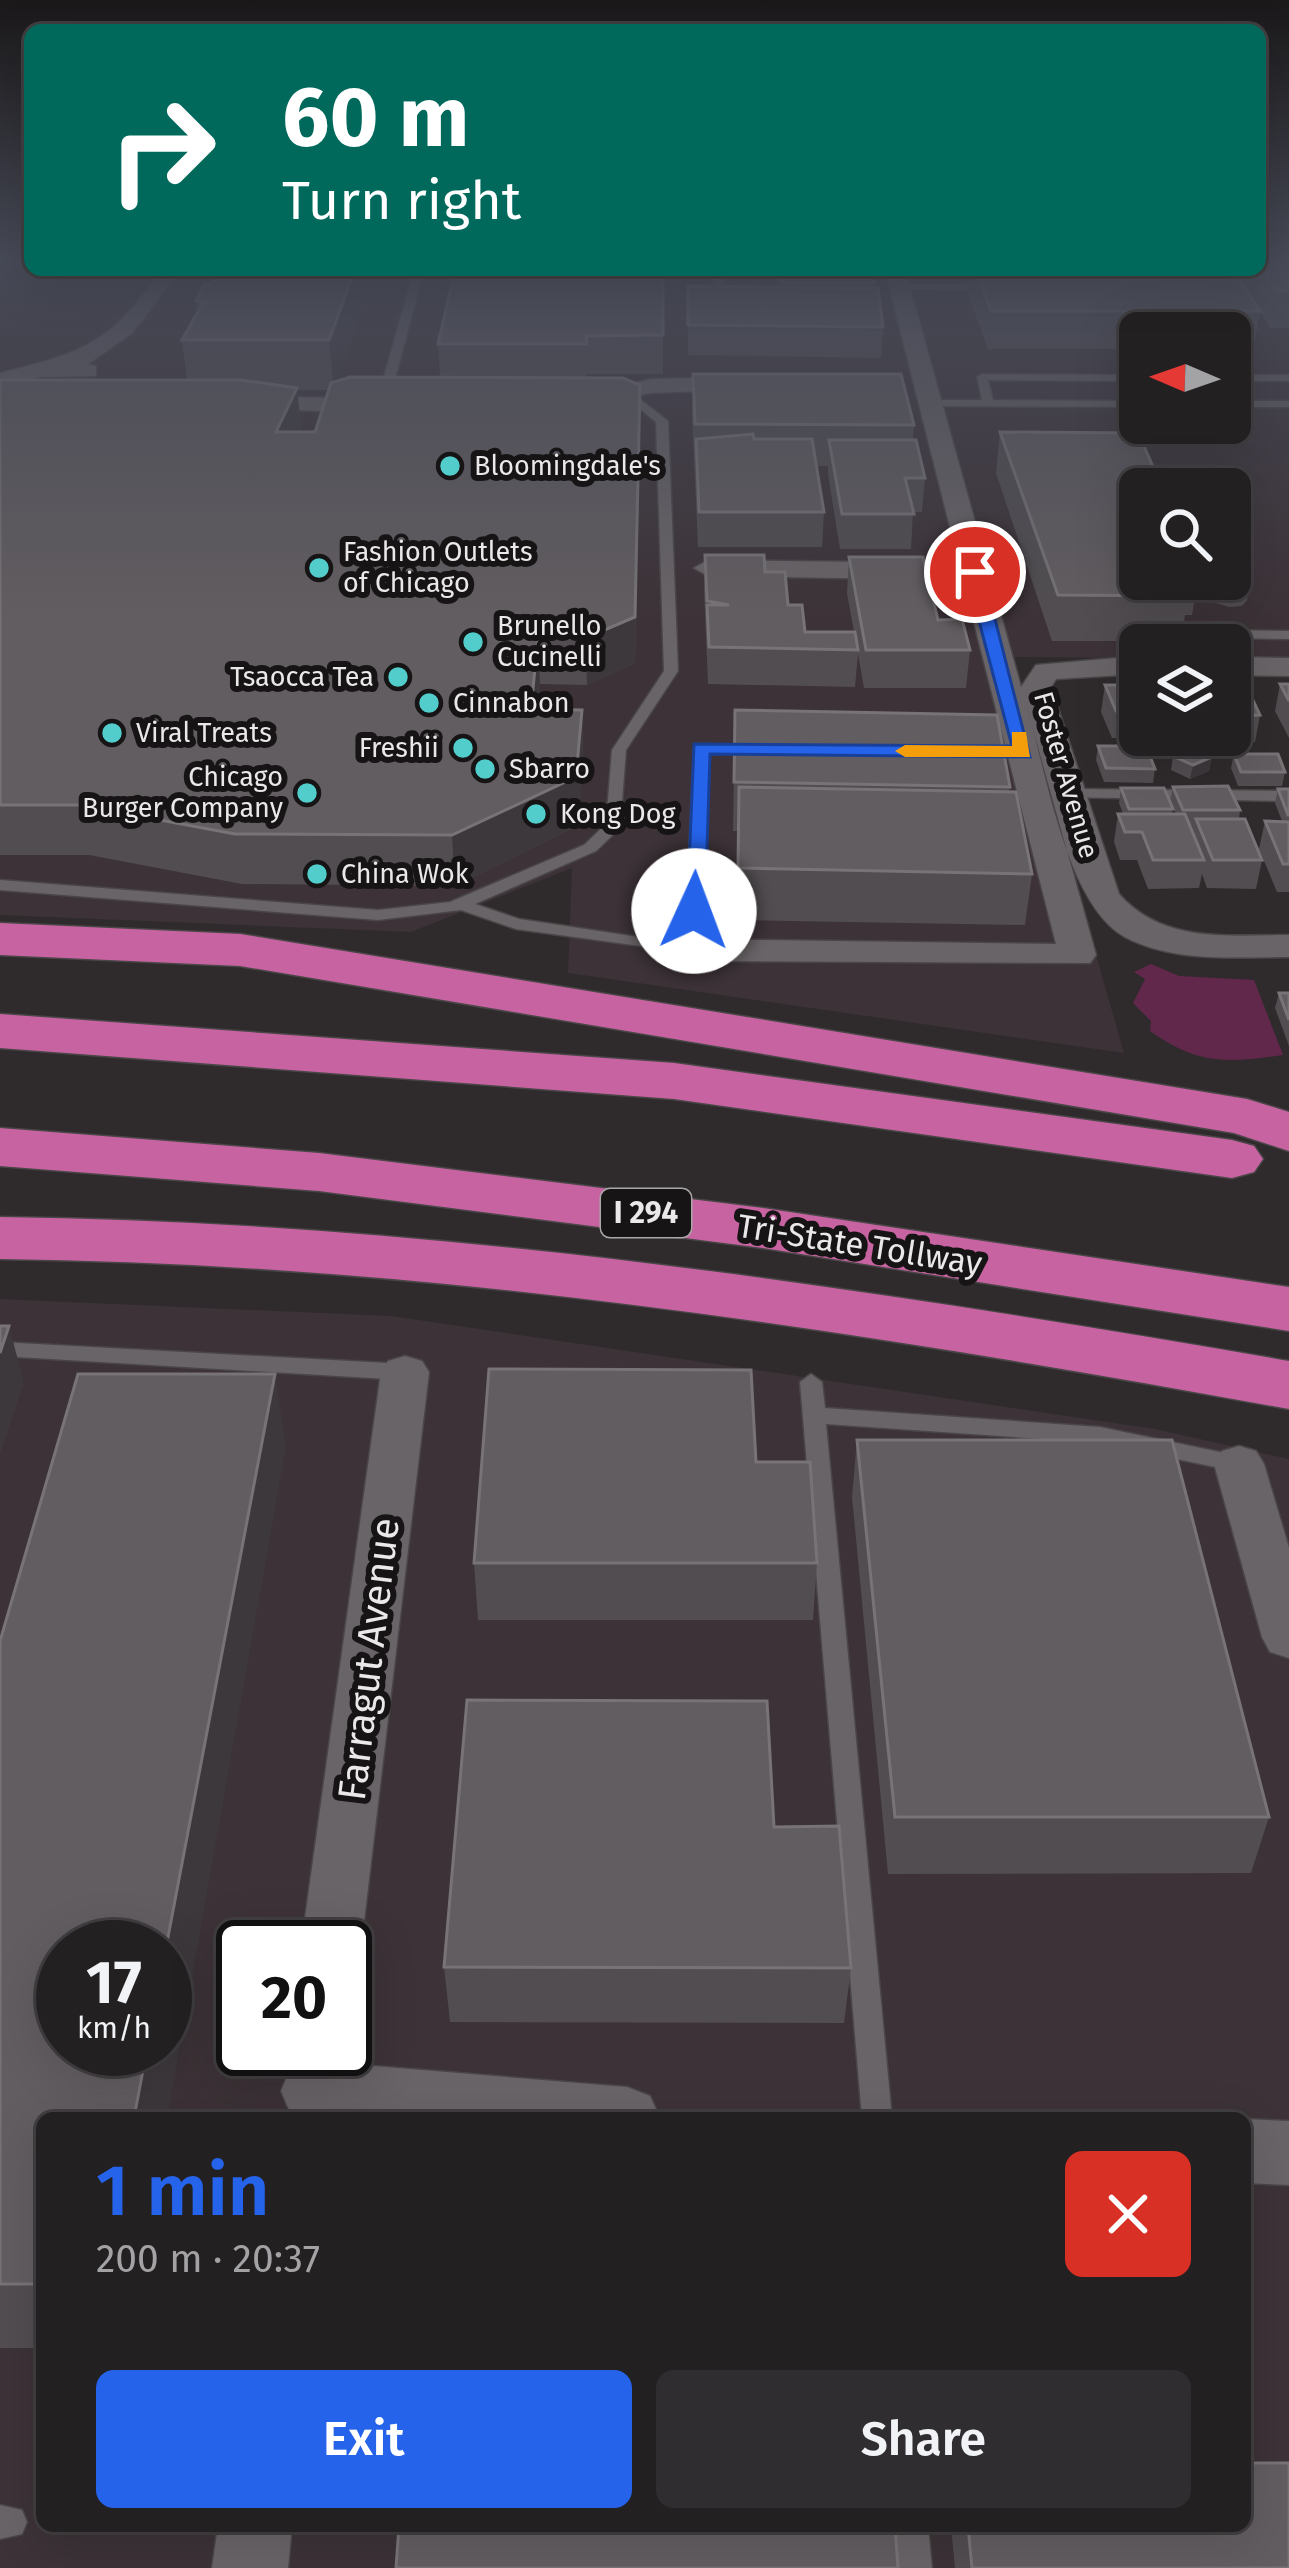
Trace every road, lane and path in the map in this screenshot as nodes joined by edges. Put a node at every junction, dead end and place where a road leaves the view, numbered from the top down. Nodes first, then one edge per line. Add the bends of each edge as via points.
1 (108, 379) edge
2 (389, 379) edge
3 (917, 379) edge
4 (982, 379) edge
5 (1258, 379) edge
6 (114, 382) edge
7 (785, 385) edge
8 (624, 390) junction
9 (919, 391) junction
10 (556, 403) edge
11 (988, 404) junction
12 (1119, 404) edge
13 (1251, 404) edge
14 (1274, 404) junction
15 (1289, 404) edge
16 (421, 405) edge
17 (205, 406) edge
18 (381, 406) junction
19 (706, 568) edge
20 (975, 572) junction
21 (992, 634) junction
22 (1251, 635) edge
23 (1289, 635) edge
24 (1042, 660) junction
25 (1119, 664) edge
26 (1251, 666) edge
27 (1289, 667) edge
28 (748, 725) edge
29 (748, 749) junction
30 (771, 749) edge
31 (1070, 794) junction
32 (1289, 796) edge
33 (0, 885) edge
34 (460, 904) junction
35 (0, 938) edge
36 (1289, 946) edge
37 (693, 950) junction
38 (0, 1031) edge
39 (1289, 1133) edge
40 (0, 1147) edge
41 (1289, 1167) edge
42 (0, 1238) edge
43 (1289, 1309) edge
44 (0, 1348) edge
45 (405, 1372) joint
46 (811, 1382) dead end
47 (1289, 1385) edge
48 (814, 1415) junction
49 (1239, 1464) joint
50 (1273, 1527) edge
51 (1289, 1637) edge
52 (334, 1920) edge
53 (314, 2086) edge
54 (568, 2112) edge
55 (876, 2112) edge
56 (1251, 2151) edge
57 (1289, 2153) edge
58 (254, 2532) edge
59 (911, 2532) edge
60 (250, 2568) edge
61 (914, 2568) edge

1 - 6 street
2 - 18 lane
3 - 9 street, Foster Avenue
4 - 11 lane
5 - 14 lane
7 - 8 street
8 - 10 street
8 - 34 lane via 662,421 671,671 619,749 614,825 590,848
9 - 11 lane
9 - 20 street, Foster Avenue
11 - 12 lane
13 - 14 lane
14 - 15 lane
16 - 18 street
17 - 18 street via 267,417
19 - 20 street
20 - 21 street, Foster Avenue
21 - 24 street
21 - 37 street, Foster Avenue via 1012,752 1077,955
22 - 23 lane
24 - 25 street
24 - 31 street, Foster Avenue via 1036,687
26 - 27 street
28 - 29 lane
29 - 30 lane
29 - 37 lane via 700,748
31 - 32 lane
31 - 36 street, Foster Avenue via 1102,897 1125,923 1186,943
33 - 34 lane via 378,915
34 - 37 lane via 516,924
35 - 39 highway via 241,950 1247,1117
38 - 41 highway via 674,1081
40 - 43 highway, Tri-State Tollway / I 294 via 319,1172 693,1219
42 - 47 highway via 209,1241 451,1262 788,1301
44 - 45 lane
45 - 52 street, Farragut Avenue
46 - 48 lane
48 - 49 lane via 1100,1436
48 - 55 lane
49 - 50 street
50 - 51 street
53 - 54 street
56 - 57 street
58 - 60 street
59 - 61 lane

